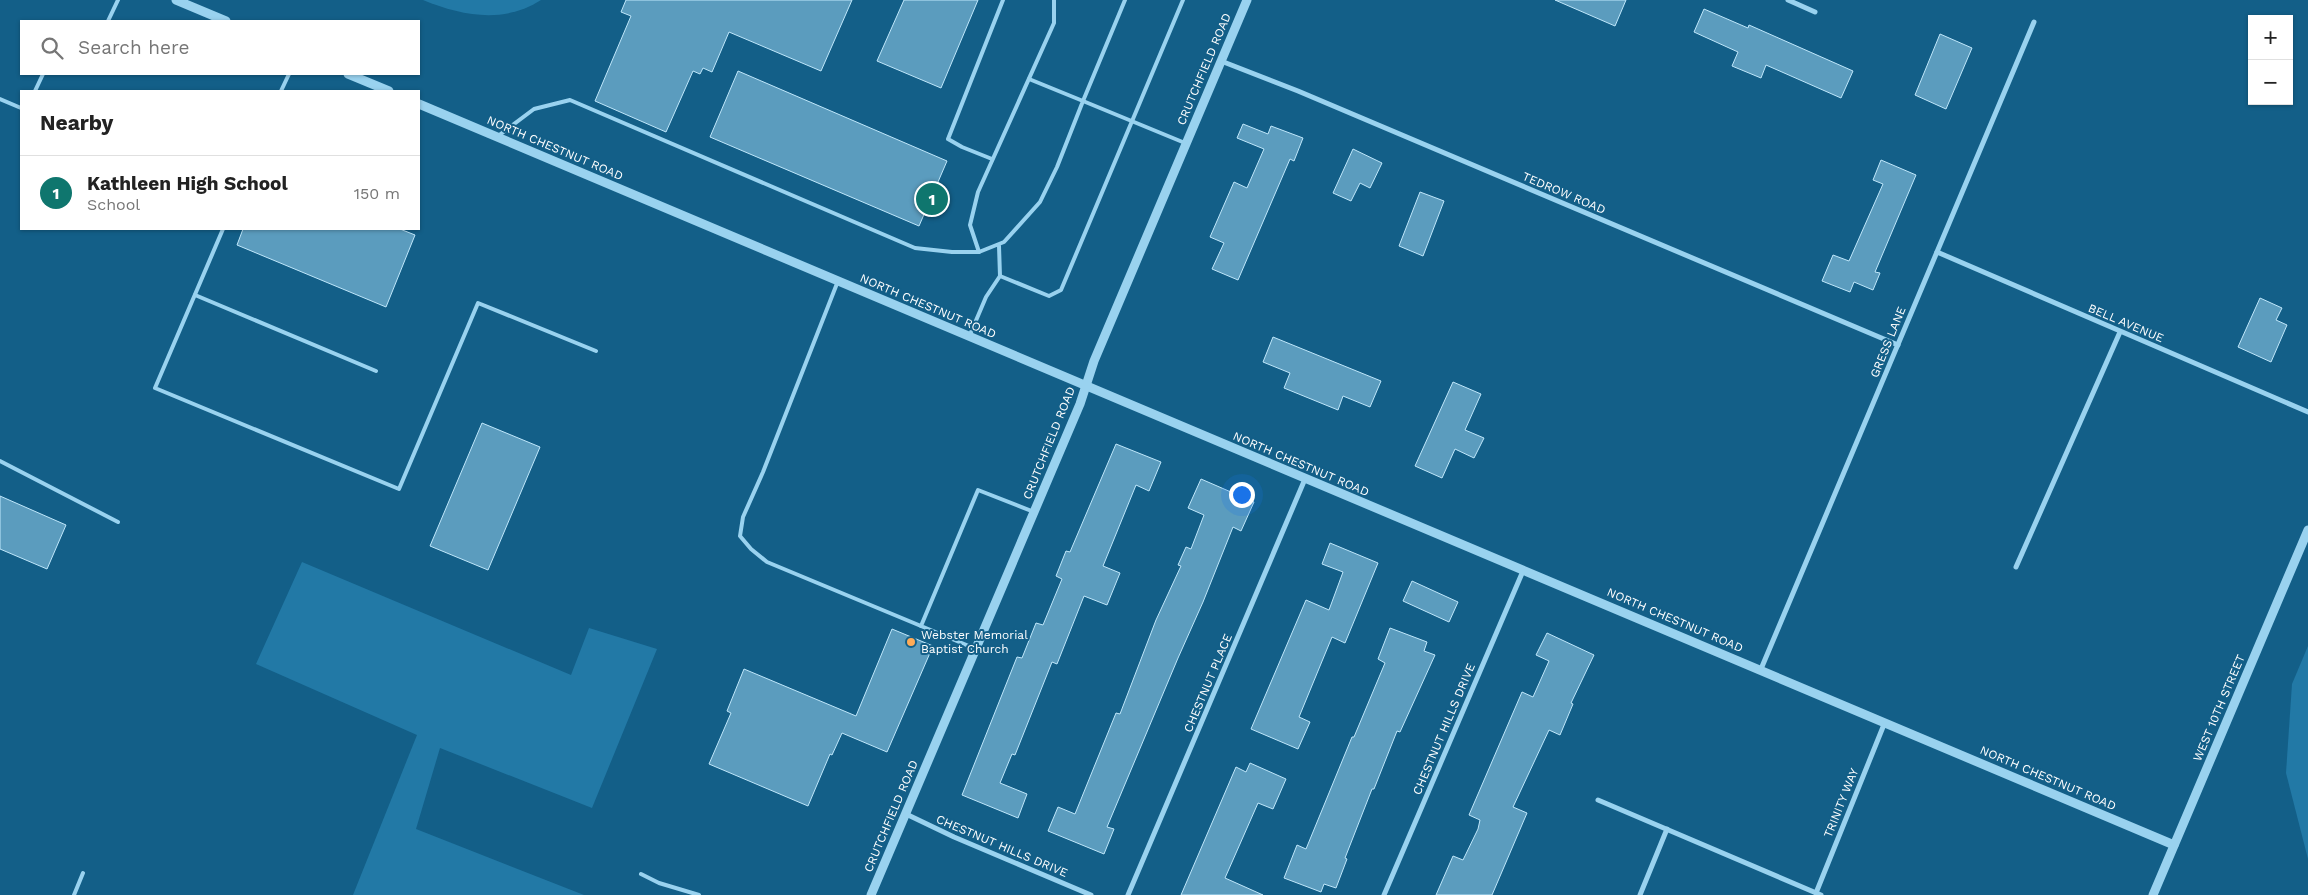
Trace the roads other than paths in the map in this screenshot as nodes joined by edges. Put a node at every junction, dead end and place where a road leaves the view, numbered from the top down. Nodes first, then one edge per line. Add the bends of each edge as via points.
1 (118, 0) edge
2 (176, 0) edge
3 (1003, 0) edge
4 (1054, 0) edge
5 (1125, 0) edge
6 (1183, 0) edge
7 (1247, 0) edge
8 (1788, 0) edge
9 (1815, 12) dead end
10 (108, 20) edge
11 (224, 20) edge
12 (2034, 22) dead end
13 (1221, 62) junction
14 (43, 75) edge
15 (289, 75) edge
16 (350, 75) edge
17 (1029, 79) junction
18 (35, 90) edge
19 (281, 90) edge
20 (387, 90) edge
21 (0, 99) edge
22 (1083, 102) junction
23 (420, 104) edge
24 (20, 108) edge
25 (1131, 121) junction
26 (496, 137) junction
27 (1187, 144) junction
28 (992, 159) junction
29 (223, 230) edge
30 (999, 246) junction
31 (979, 252) junction
32 (1937, 252) junction
33 (1000, 276) junction
34 (838, 281) junction
35 (195, 295) junction
36 (2120, 332) junction
37 (969, 337) junction
38 (1898, 345) junction
39 (596, 351) dead end
40 (376, 371) dead end
41 (1086, 385) junction
42 (2308, 412) edge
43 (0, 461) edge
44 (1305, 479) junction
45 (1034, 512) junction
46 (118, 522) dead end
47 (2308, 530) edge
48 (2016, 567) dead end
49 (1523, 571) junction
50 (920, 626) junction
51 (976, 649) junction
52 (1761, 669) junction
53 (1885, 722) junction
54 (1598, 800) dead end
55 (906, 814) junction
56 (1667, 829) junction
57 (2174, 845) junction
58 (83, 873) dead end
59 (641, 874) dead end
60 (1818, 894) edge
61 (74, 895) edge
62 (699, 895) edge
63 (871, 895) edge
64 (1092, 895) edge
65 (1128, 895) edge
66 (1384, 895) edge
67 (1640, 895) edge
68 (2153, 895) edge

1 - 10 lane
2 - 11 street
3 - 28 lane via 948,139
4 - 17 lane via 1054,23
5 - 22 lane
6 - 25 lane
7 - 13 street, CRUTCHFIELD ROAD
8 - 9 street
12 - 32 street, GRESS LANE
13 - 27 street, CRUTCHFIELD ROAD
13 - 38 street, TEDROW ROAD via 1298,91
14 - 18 lane
15 - 19 lane
16 - 20 street
17 - 22 lane
17 - 28 lane
21 - 24 lane
22 - 25 lane
22 - 30 lane via 1040,202
23 - 26 street, NORTH CHESTNUT ROAD
25 - 27 lane
25 - 33 lane via 1061,290 1049,296
26 - 31 lane via 534,109 570,100 915,248
26 - 34 street, NORTH CHESTNUT ROAD
27 - 41 street, CRUTCHFIELD ROAD
28 - 31 lane via 978,192 970,225
29 - 35 lane
30 - 31 lane
30 - 33 lane
32 - 36 street, BELL AVENUE
32 - 38 street, GRESS LANE
33 - 37 lane via 986,297
34 - 37 street, NORTH CHESTNUT ROAD
34 - 50 lane via 743,516 740,536 767,562
35 - 39 lane via 156,388 399,489 478,303
35 - 40 lane
36 - 42 street, BELL AVENUE
36 - 48 street
37 - 41 street, NORTH CHESTNUT ROAD
38 - 52 street, GRESS LANE
41 - 44 street, NORTH CHESTNUT ROAD
41 - 45 street, CRUTCHFIELD ROAD
43 - 46 lane
44 - 49 street, NORTH CHESTNUT ROAD
44 - 65 street, CHESTNUT PLACE
45 - 50 lane via 978,490
45 - 51 street, CRUTCHFIELD ROAD
47 - 57 street, WEST 10TH STREET
49 - 52 street, NORTH CHESTNUT ROAD
49 - 66 street, CHESTNUT HILLS DRIVE
50 - 51 lane
51 - 55 street, CRUTCHFIELD ROAD
52 - 53 street, NORTH CHESTNUT ROAD
53 - 57 street, NORTH CHESTNUT ROAD
53 - 60 street, TRINITY WAY
54 - 56 street
55 - 63 street, CRUTCHFIELD ROAD
55 - 64 street, CHESTNUT HILLS DRIVE
56 - 60 street
56 - 67 street
57 - 68 street, WEST 10TH STREET
58 - 61 lane
59 - 62 lane via 658,883

